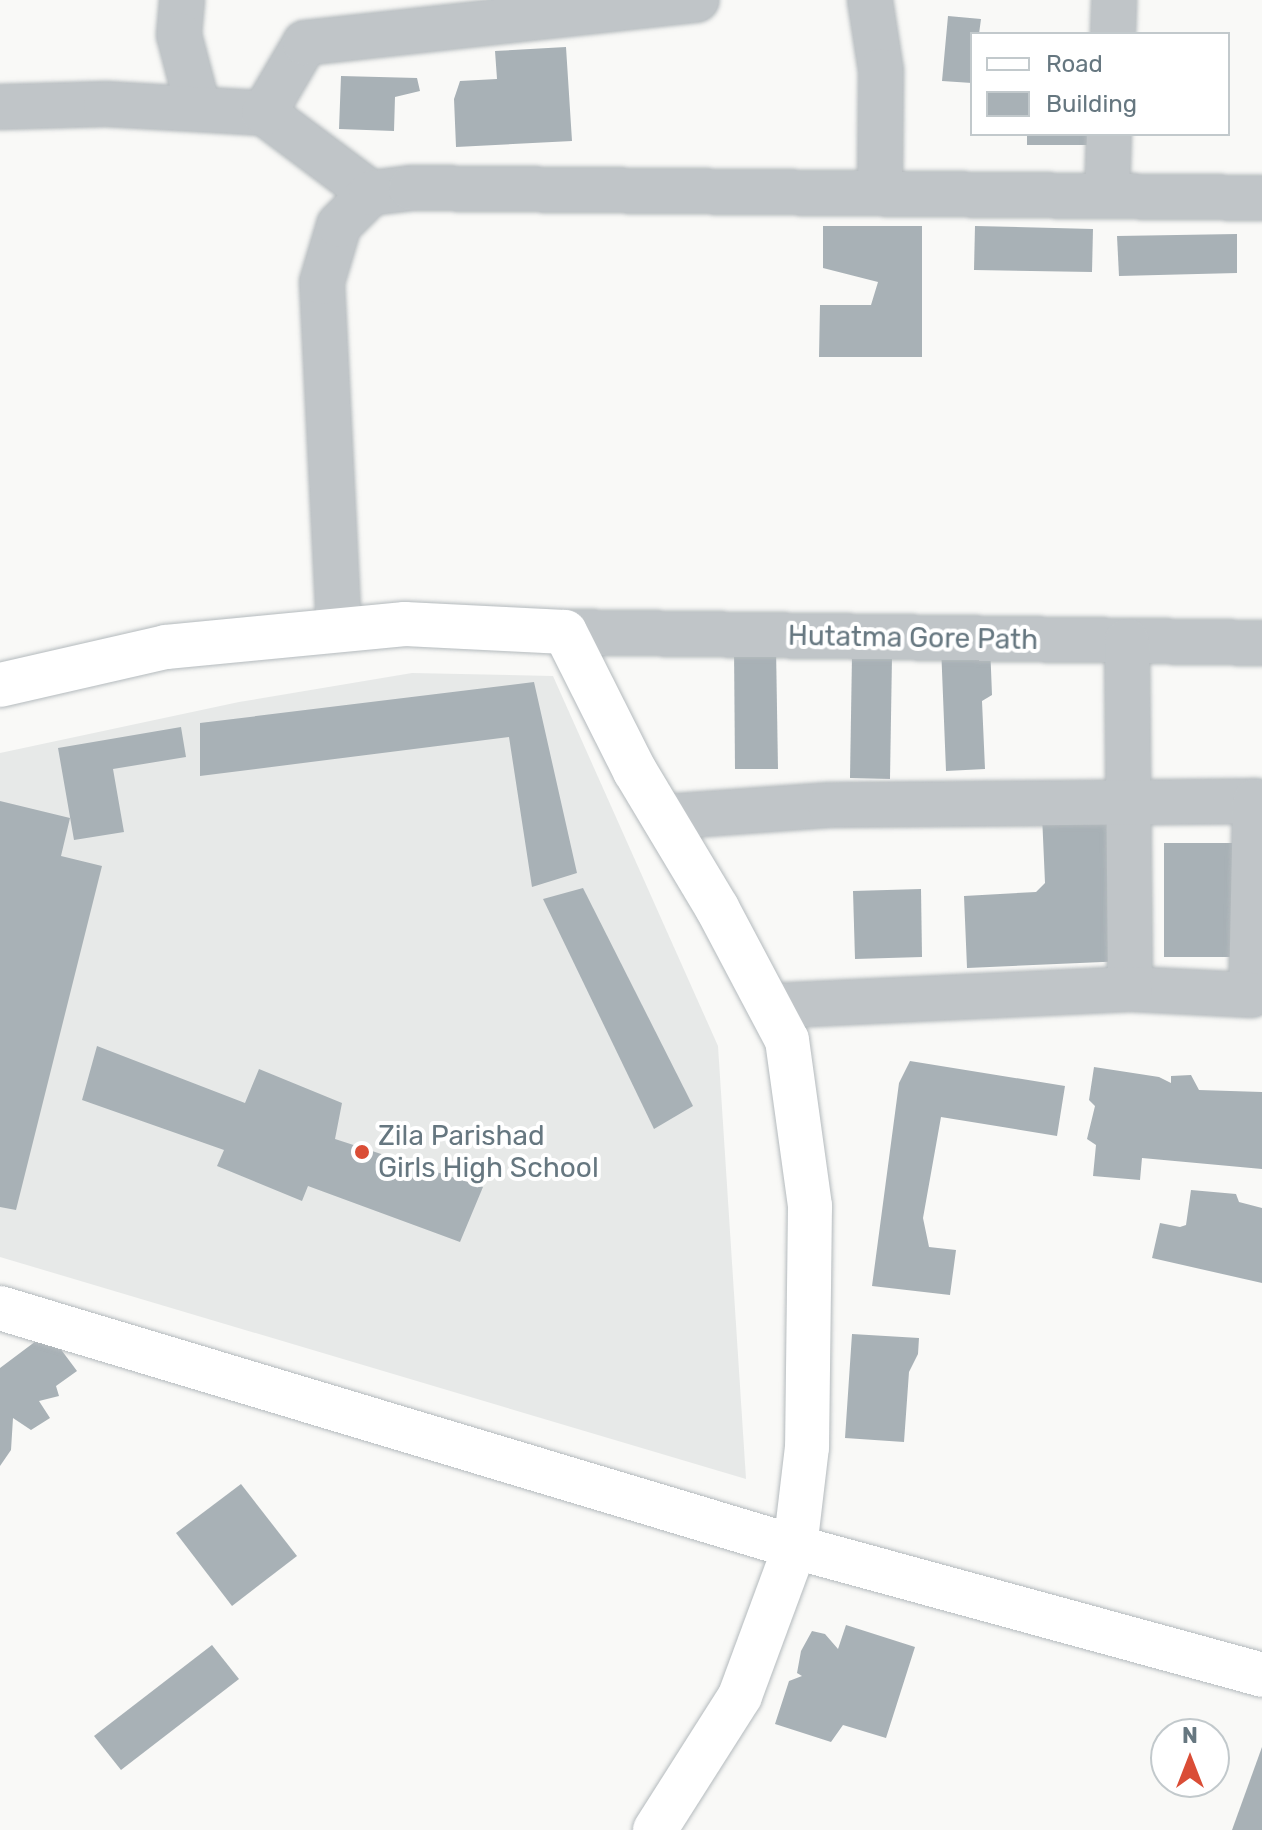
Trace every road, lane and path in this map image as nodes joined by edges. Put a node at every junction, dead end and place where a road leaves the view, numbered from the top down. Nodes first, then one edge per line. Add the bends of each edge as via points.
1 (182, 0) edge
2 (870, 0) edge
3 (1114, 0) edge
4 (672, 1) edge
5 (1113, 32) edge
6 (0, 107) edge
7 (198, 107) junction
8 (264, 113) junction
9 (1109, 136) edge
10 (371, 193) junction
11 (880, 193) junction
12 (1107, 196) junction
13 (1262, 198) edge
14 (339, 630) junction
15 (565, 632) junction
16 (1127, 641) junction
17 (1262, 643) edge
18 (0, 685) edge
19 (1130, 803) junction
20 (663, 817) junction
21 (1130, 989) junction
22 (769, 1006) junction
23 (0, 1308) edge
24 (795, 1547) junction
25 (1262, 1675) edge
26 (655, 1830) edge

1 - 7 street via 179,35
2 - 11 street via 881,71
3 - 5 street
4 - 8 street via 305,43
6 - 7 street
7 - 8 street
8 - 10 street
9 - 12 street
10 - 11 street via 411,188
10 - 14 street via 339,225 322,282
11 - 12 street
12 - 13 street
14 - 15 main road via 405,624
14 - 18 main road via 166,647
15 - 16 street, Hutatma Gore Path
15 - 20 main road
16 - 17 street, Hutatma Gore Path
16 - 19 street
19 - 20 street via 830,805
19 - 21 street
19 - 21 street via 1255,801 1251,995
20 - 22 main road
21 - 22 street
22 - 24 main road via 787,1040 810,1206 807,1447
23 - 24 main road
24 - 25 main road
24 - 26 main road via 740,1696

